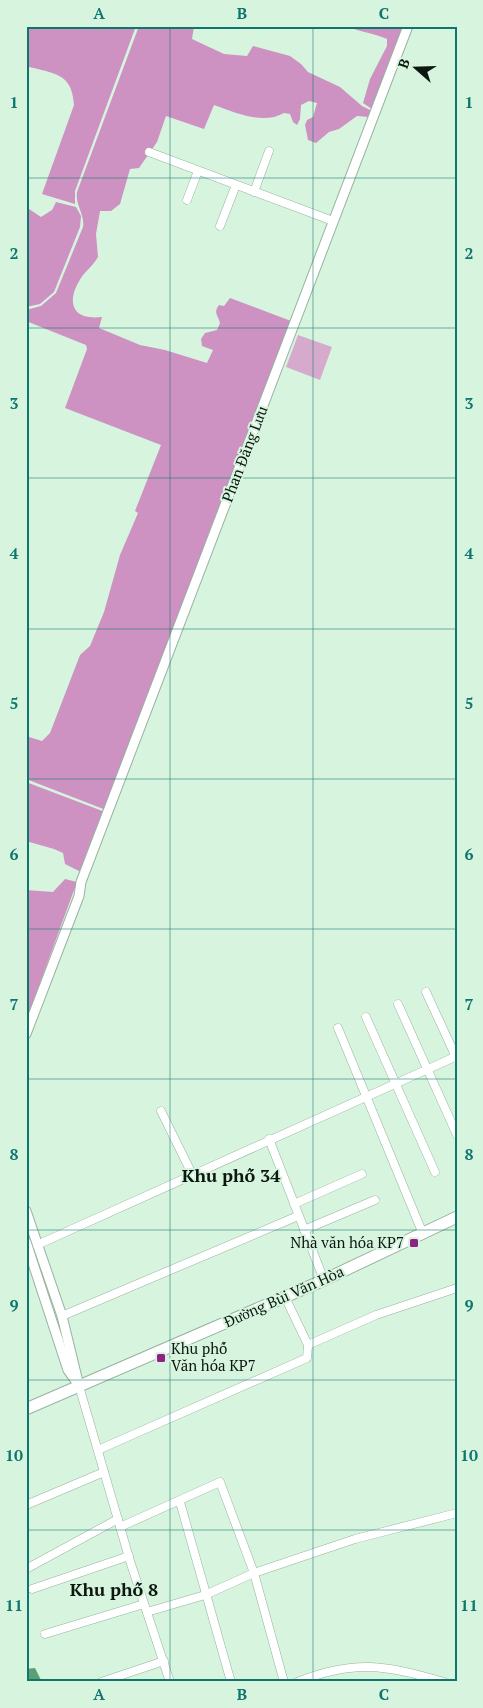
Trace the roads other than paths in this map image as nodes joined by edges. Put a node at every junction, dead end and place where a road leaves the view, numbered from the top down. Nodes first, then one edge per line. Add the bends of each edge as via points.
1 (408, 26) edge
2 (269, 151) dead end
3 (149, 152) dead end
4 (198, 170) junction
5 (236, 185) junction
6 (254, 192) junction
7 (187, 200) dead end
8 (334, 221) junction
9 (220, 226) dead end
10 (82, 882) junction
11 (426, 992) dead end
12 (398, 1004) dead end
13 (366, 1017) dead end
14 (26, 1026) edge
15 (338, 1028) dead end
16 (26, 1034) edge
17 (456, 1057) edge
18 (428, 1070) junction
19 (396, 1084) junction
20 (366, 1098) junction
21 (161, 1111) dead end
22 (457, 1135) edge
23 (269, 1140) junction
24 (435, 1172) dead end
25 (192, 1174) junction
26 (362, 1174) dead end
27 (375, 1200) dead end
28 (294, 1204) junction
29 (26, 1211) edge
30 (298, 1216) junction
31 (457, 1217) edge
32 (304, 1230) junction
33 (423, 1234) junction
34 (26, 1242) edge
35 (37, 1245) junction
36 (324, 1280) junction
37 (457, 1288) edge
38 (285, 1297) junction
39 (62, 1316) junction
40 (308, 1345) junction
41 (79, 1386) junction
42 (26, 1409) edge
43 (98, 1450) junction
44 (104, 1472) junction
45 (180, 1502) junction
46 (26, 1506) edge
47 (457, 1513) edge
48 (119, 1523) junction
49 (129, 1556) junction
50 (26, 1569) edge
51 (254, 1573) junction
52 (32, 1589) dead end
53 (205, 1595) junction
54 (146, 1608) junction
55 (45, 1634) dead end
56 (164, 1662) junction
57 (423, 1679) edge
58 (101, 1682) edge
59 (170, 1682) edge
60 (231, 1682) edge
61 (284, 1682) edge
62 (297, 1682) edge
63 (444, 1682) edge

1 - 8 street, Phan Đăng Lưu
2 - 6 street
3 - 4 street
4 - 5 street
4 - 7 street
5 - 6 street
5 - 9 street
6 - 8 street
8 - 10 street, Phan Đăng Lưu
10 - 14 street via 73,898
10 - 16 street
11 - 17 street
12 - 18 street
13 - 19 street
15 - 20 street
17 - 18 street
18 - 19 street
18 - 22 street
19 - 20 street
19 - 24 street
20 - 23 street
20 - 33 street
21 - 25 street
23 - 25 street
23 - 28 street
25 - 35 street
26 - 28 street
27 - 32 street
28 - 30 street
29 - 35 street
30 - 32 street
30 - 39 street
31 - 33 main road, Đường Bùi Văn Hòa
32 - 36 street
33 - 36 main road, Đường Bùi Văn Hòa
34 - 41 street via 68,1370
35 - 39 street
36 - 38 main road, Đường Bùi Văn Hòa
37 - 40 street via 376,1315
38 - 40 street
38 - 41 main road, Đường Bùi Văn Hòa
39 - 41 street
40 - 43 street via 307,1358 301,1362
41 - 42 main road, Đường Bùi Văn Hòa
41 - 43 street
43 - 44 street
44 - 46 street
44 - 48 street
45 - 48 street
45 - 51 street via 220,1482
45 - 53 street
47 - 51 street via 355,1539
48 - 49 street
48 - 50 street
49 - 52 street
49 - 54 street
51 - 53 street
51 - 61 street
53 - 54 street
53 - 60 street
54 - 55 street
54 - 56 street
56 - 58 street
56 - 59 street
57 - 62 street via 383,1667 358,1665
57 - 63 street

